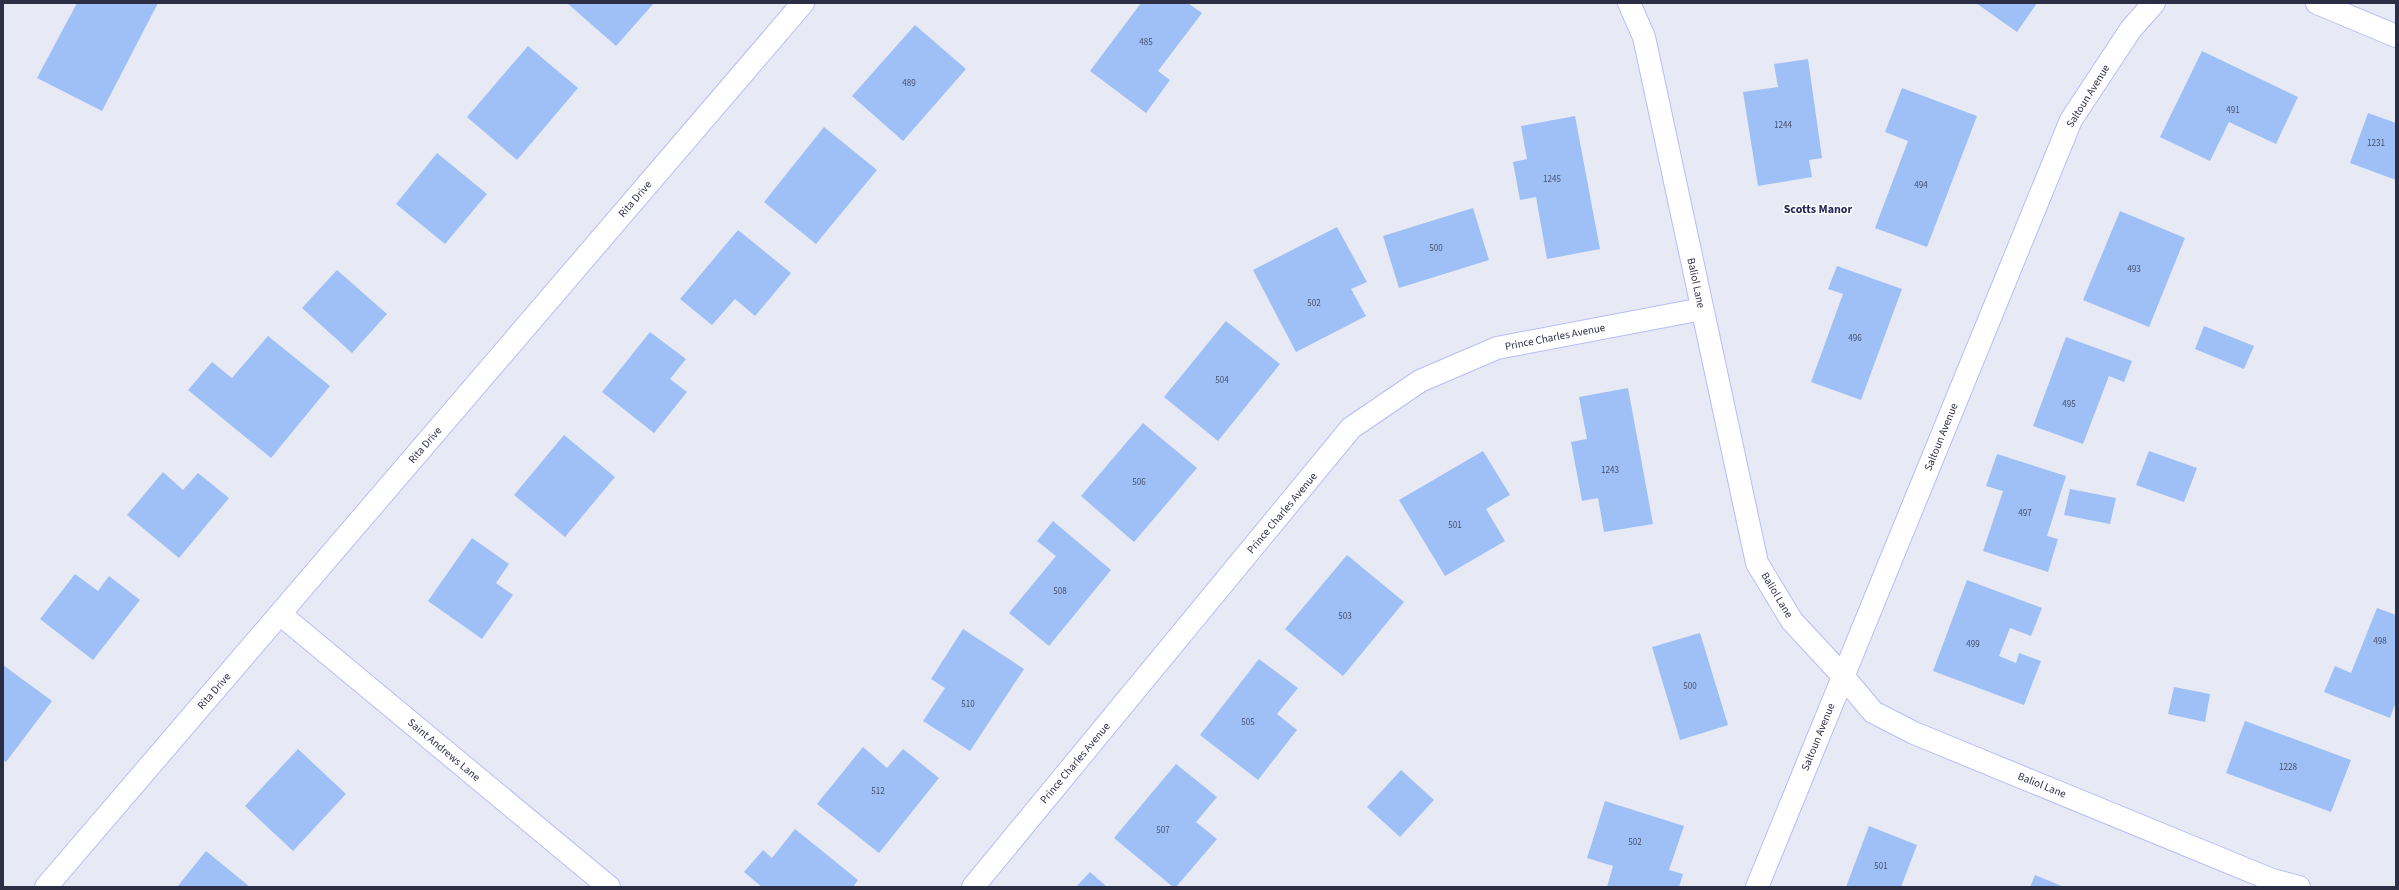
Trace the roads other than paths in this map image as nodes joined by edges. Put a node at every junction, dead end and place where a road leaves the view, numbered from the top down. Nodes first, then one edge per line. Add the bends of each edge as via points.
1 (803, 3) edge
2 (1629, 3) edge
3 (2154, 3) edge
4 (2317, 3) edge
5 (2396, 36) edge
6 (1702, 309) junction
7 (280, 614) junction
8 (1843, 676) junction
9 (46, 887) edge
10 (608, 887) edge
11 (973, 887) edge
12 (1757, 887) edge
13 (2299, 887) edge

1 - 7 street, Rita Drive
2 - 6 street, Baliol Lane via 1644,37
3 - 8 street, Saltoun Avenue via 2131,29 2071,120
4 - 5 street
6 - 8 street, Baliol Lane via 1757,563 1792,622
6 - 11 street, Prince Charles Avenue via 1497,348 1420,381 1351,428
7 - 9 street, Rita Drive
7 - 10 street, Saint Andrews Lane
8 - 12 street, Saltoun Avenue
8 - 13 street, Baliol Lane via 1873,712 1914,733 2272,880

